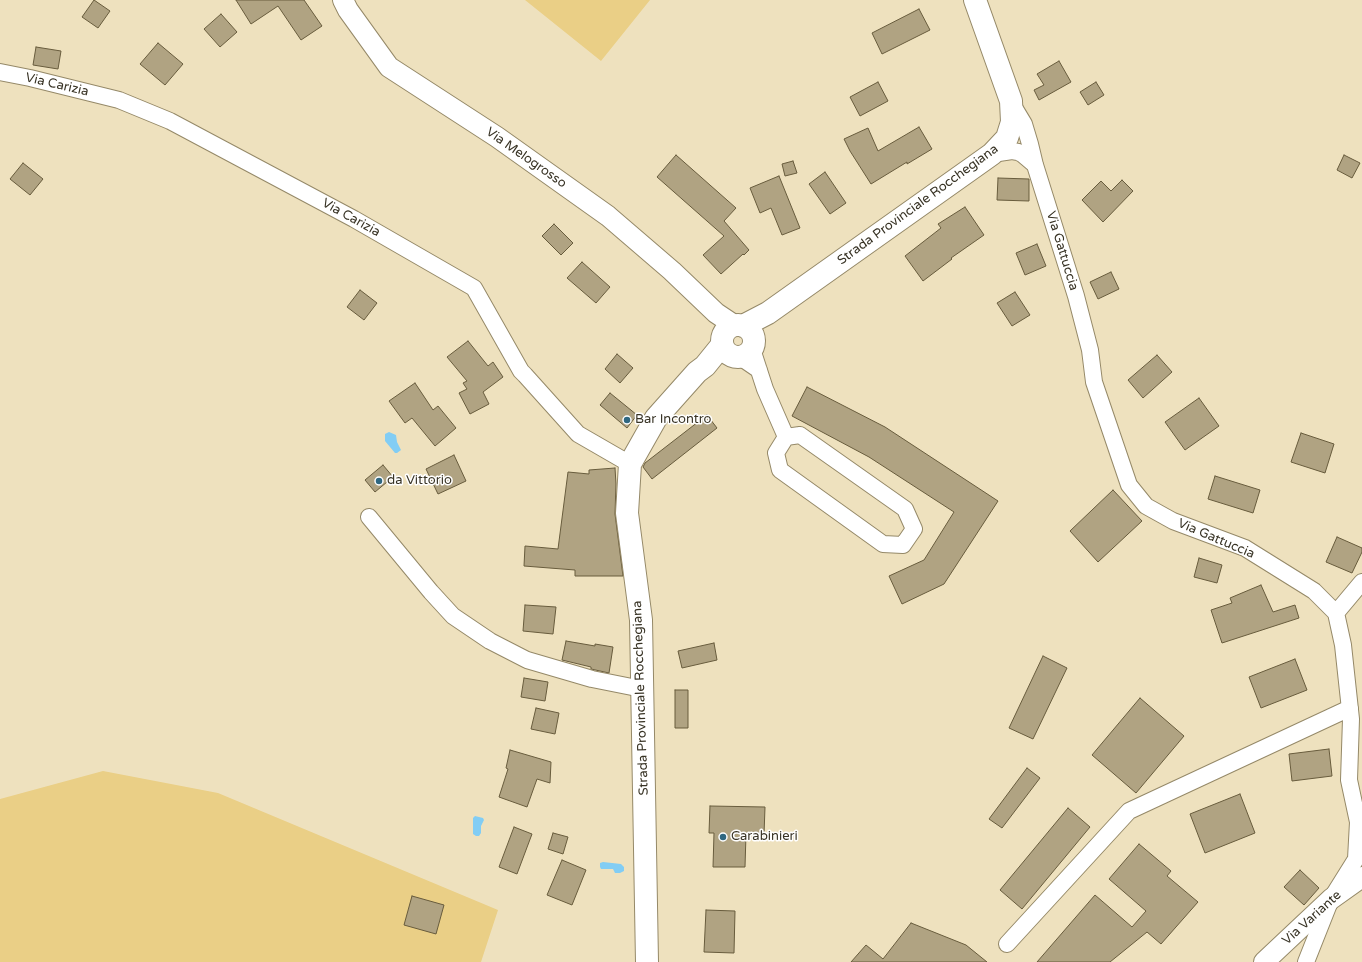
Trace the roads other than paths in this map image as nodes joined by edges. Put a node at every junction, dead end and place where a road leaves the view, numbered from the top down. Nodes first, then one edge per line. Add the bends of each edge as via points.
1 (343, 0) edge
2 (975, 0) edge
3 (0, 72) edge
4 (1011, 101) junction
5 (1008, 134) junction
6 (1030, 144) junction
7 (992, 154) junction
8 (1035, 165) junction
9 (737, 341) junction
10 (786, 437) junction
11 (630, 464) junction
12 (368, 517) dead end
13 (1362, 582) edge
14 (1336, 614) junction
15 (642, 688) junction
16 (1350, 708) junction
17 (1362, 877) edge
18 (1331, 899) junction
19 (1008, 944) dead end
20 (647, 962) edge
21 (1264, 962) edge
22 (1306, 962) edge

1 - 9 street, Via Melogrosso via 389,66 497,137 608,216 716,313
2 - 4 main road, Strada Provinciale Rocchegiana
3 - 11 street, Via Carizia via 120,100 170,121 354,219 474,288 521,371 578,434
4 - 5 main road, Strada Provinciale Rocchegiana via 1012,122
4 - 6 street, Via Gattuccia via 1024,124
5 - 6 street via 1025,139
5 - 7 main road, Strada Provinciale Rocchegiana
6 - 8 street, Via Gattuccia
7 - 8 street via 1018,152
7 - 9 main road, Strada Provinciale Rocchegiana via 768,313
8 - 14 street, Via Gattuccia via 1076,296 1090,350 1094,382 1129,485 1146,506 1173,521 1245,548 1314,591
9 - 10 street via 759,370
9 - 11 main road, Strada Provinciale Rocchegiana via 697,372 656,418
10 - 10 street via 776,453 780,470 883,544 903,544 914,529 905,509 800,435
11 - 15 main road, Strada Provinciale Rocchegiana via 627,513 640,620
12 - 15 street via 453,616 490,641 528,660 592,679
13 - 14 street
14 - 16 street, Via Gattuccia via 1344,644
15 - 20 main road, Strada Provinciale Rocchegiana
16 - 18 street, Via Gattuccia via 1349,780 1358,822 1356,859
16 - 19 street via 1129,811
17 - 18 street, Via Variante
18 - 21 street, Via Variante
18 - 22 street, Via Gattuccia

